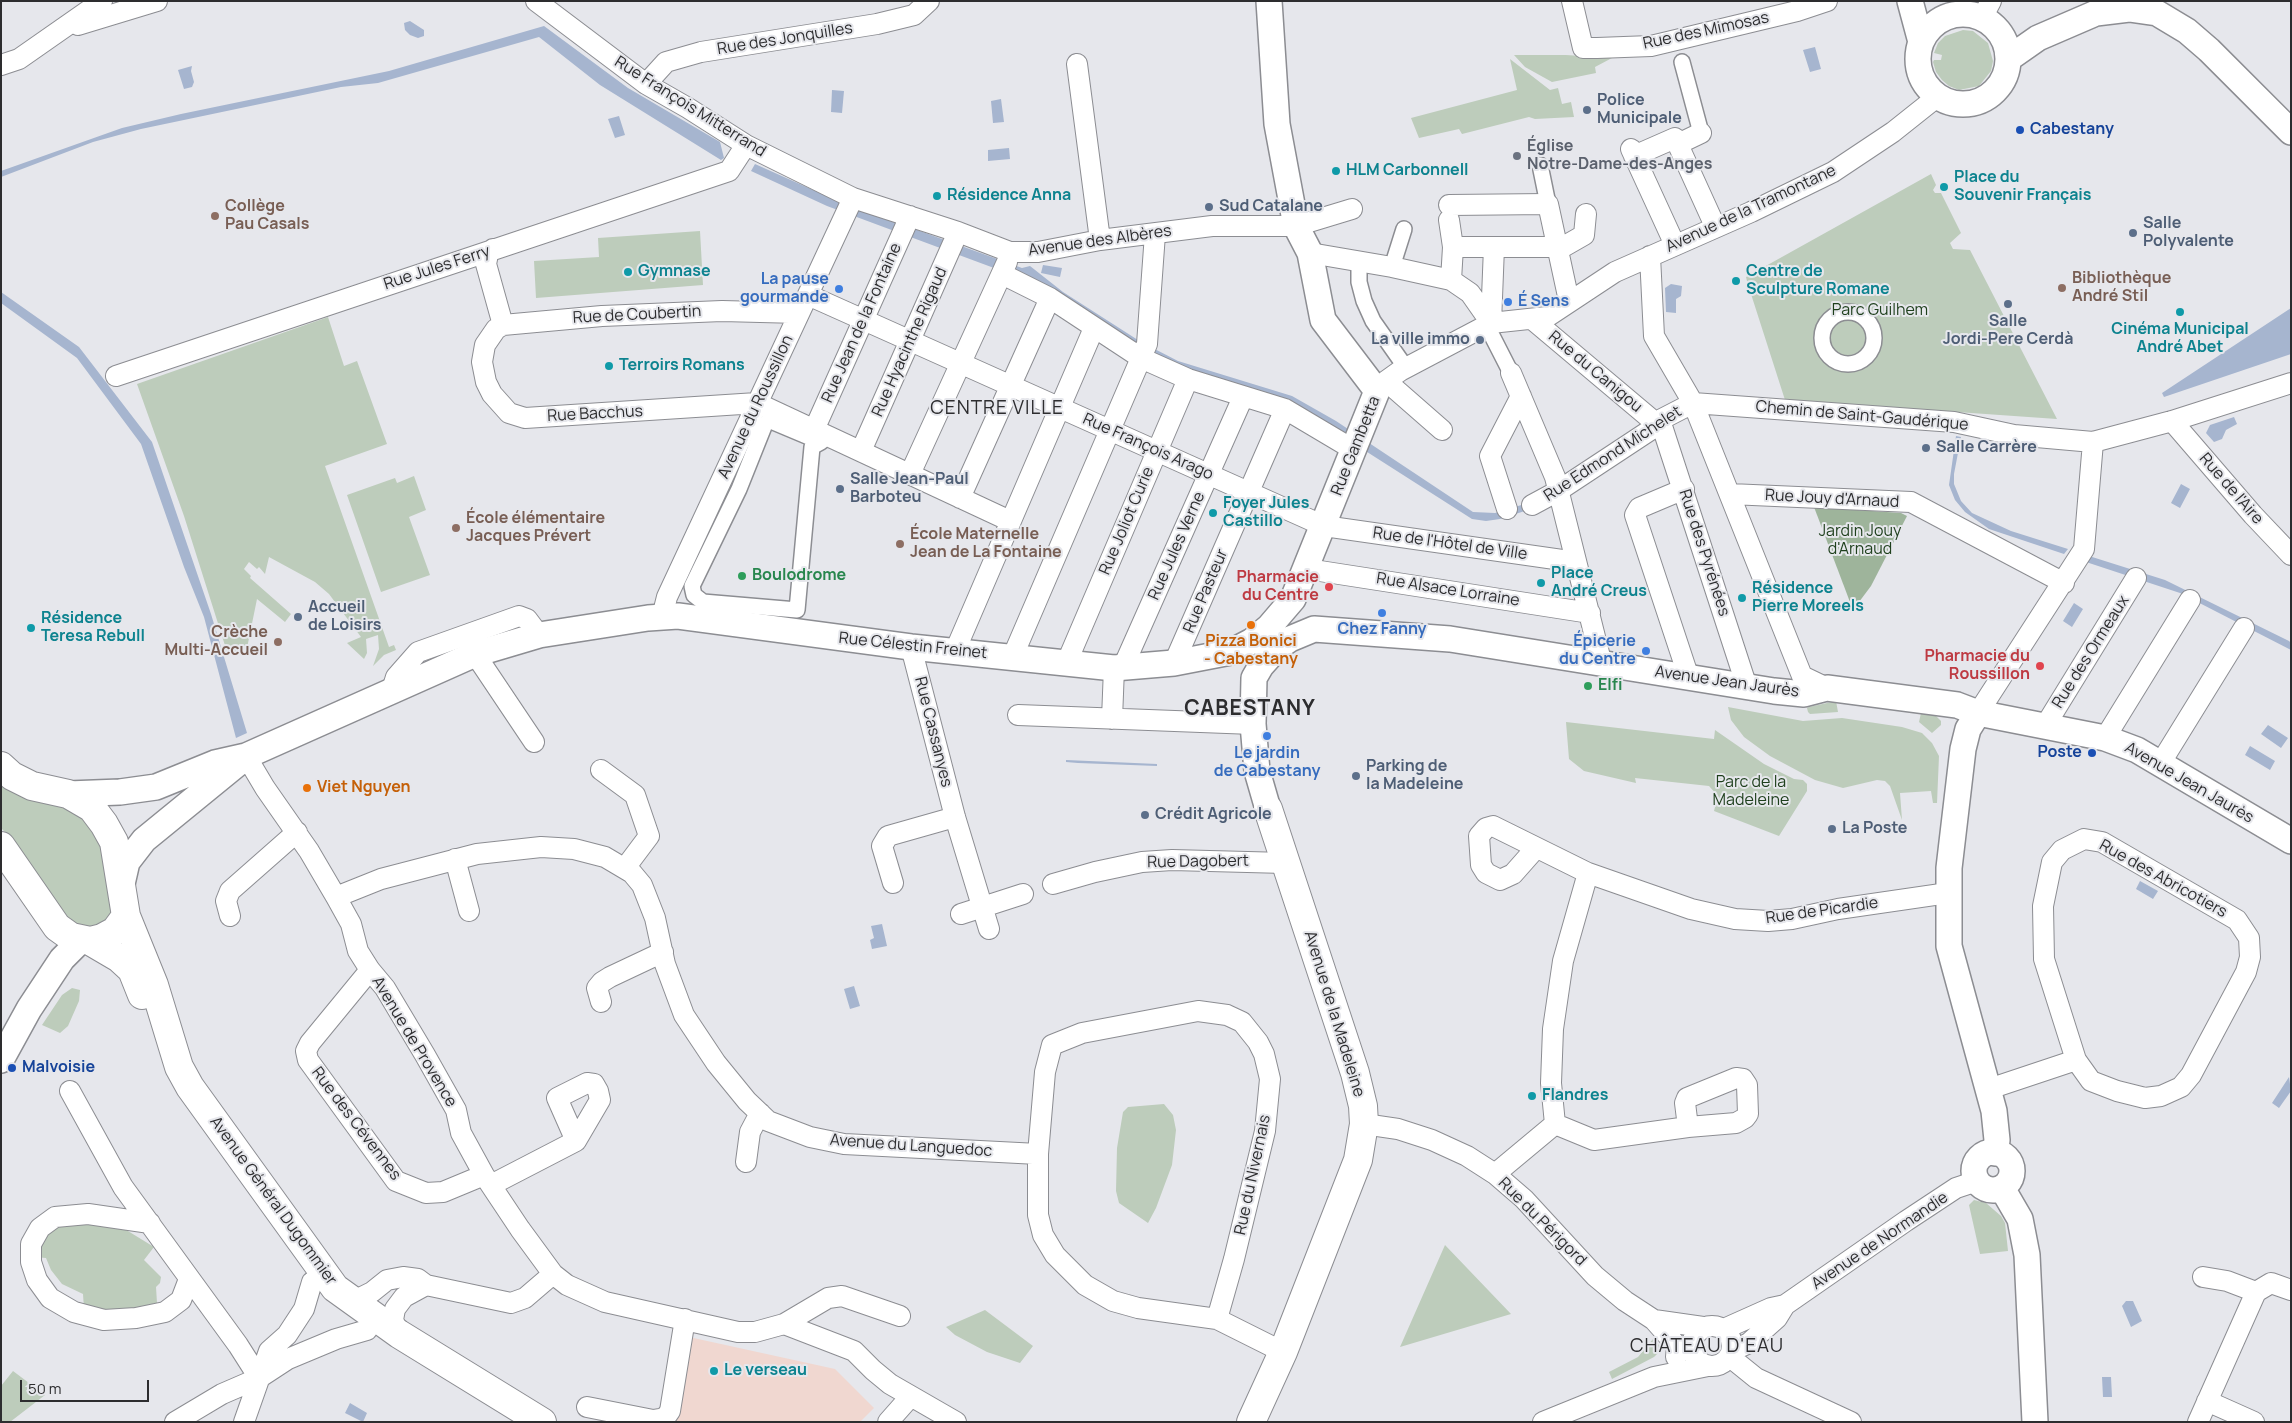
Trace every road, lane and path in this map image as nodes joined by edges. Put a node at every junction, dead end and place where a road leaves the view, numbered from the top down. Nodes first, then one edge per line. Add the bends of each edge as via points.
1 (102, 1) edge
2 (157, 1) edge
3 (536, 1) edge
4 (929, 1) edge
5 (1270, 1) edge
6 (1572, 1) edge
7 (1910, 1) edge
8 (1815, 3) edge
9 (2132, 5) edge
10 (1976, 14) edge
11 (64, 29) junction
12 (2038, 38) junction
13 (1921, 42) junction
14 (2008, 59) junction
15 (1682, 62) dead end
16 (1077, 64) dead end
17 (1, 65) edge
18 (646, 84) junction
19 (1937, 96) junction
20 (1701, 133) joint
21 (2291, 134) edge
22 (1677, 141) junction
23 (746, 145) junction
24 (2291, 154) edge
25 (1540, 165) dead end
26 (853, 198) junction
27 (1548, 204) junction
28 (1352, 209) dead end
29 (1586, 214) dead end
30 (910, 216) junction
31 (1296, 226) junction
32 (1716, 226) junction
33 (1404, 229) dead end
34 (958, 232) junction
35 (1155, 234) junction
36 (1100, 240) junction
37 (1675, 245) junction
38 (1453, 247) junction
39 (1494, 247) junction
40 (1557, 247) junction
41 (493, 249) junction
42 (1010, 252) junction
43 (1310, 253) junction
44 (1650, 256) junction
45 (1359, 261) junction
46 (1392, 267) junction
47 (1002, 274) junction
48 (1450, 280) junction
49 (808, 295) junction
50 (1050, 298) junction
51 (1564, 305) junction
52 (799, 314) junction
53 (863, 320) junction
54 (1532, 320) junction
55 (1489, 324) junction
56 (503, 325) junction
57 (1094, 328) junction
58 (910, 341) junction
59 (1141, 358) junction
60 (960, 363) junction
61 (1406, 368) junction
62 (1512, 372) joint
63 (116, 376) dead end
64 (1188, 379) junction
65 (2291, 383) edge
66 (1011, 386) junction
67 (1382, 386) junction
68 (1521, 396) junction
69 (1243, 397) junction
70 (757, 403) junction
71 (1693, 403) junction
72 (1059, 408) junction
73 (1285, 409) junction
74 (2172, 421) junction
75 (1659, 423) junction
76 (814, 430) junction
77 (1110, 430) junction
78 (1442, 430) dead end
79 (2093, 442) junction
80 (1354, 450) junction
81 (861, 451) junction
82 (1157, 451) junction
83 (910, 474) junction
84 (1209, 474) junction
85 (1684, 489) junction
86 (1558, 491) junction
87 (1249, 492) junction
88 (1730, 494) junction
89 (960, 498) junction
90 (1532, 505) dead end
91 (1507, 509) dead end
92 (1010, 521) junction
93 (1324, 526) junction
94 (2291, 555) edge
95 (1576, 562) junction
96 (1307, 569) junction
97 (2136, 578) dead end
98 (2064, 583) junction
99 (1293, 599) junction
100 (2190, 600) dead end
101 (797, 610) joint
102 (1590, 613) junction
103 (670, 617) junction
104 (1276, 620) joint
105 (2244, 628) dead end
106 (1309, 629) junction
107 (539, 635) junction
108 (911, 647) junction
109 (956, 651) junction
110 (1231, 652) junction
111 (475, 654) junction
112 (1012, 658) junction
113 (1066, 664) junction
114 (1174, 664) junction
115 (1602, 665) junction
116 (1118, 667) junction
117 (1254, 678) junction
118 (1689, 678) junction
119 (1747, 687) junction
120 (1827, 688) junction
121 (392, 690) junction
122 (1978, 713) junction
123 (1018, 716) dead end
124 (1112, 719) junction
125 (1253, 724) junction
126 (2045, 726) junction
127 (2105, 738) junction
128 (534, 742) dead end
129 (246, 756) junction
130 (2160, 764) junction
131 (1, 766) edge
132 (601, 770) dead end
133 (68, 794) junction
134 (1268, 809) joint
135 (954, 817) junction
136 (297, 832) junction
137 (2291, 841) edge
138 (1, 846) edge
139 (1536, 848) dead end
140 (456, 859) junction
141 (1285, 863) junction
142 (625, 868) junction
143 (1588, 873) junction
144 (122, 884) junction
145 (893, 884) dead end
146 (1053, 884) dead end
147 (1948, 893) junction
148 (1023, 894) dead end
149 (336, 897) junction
150 (982, 906) junction
151 (469, 911) dead end
152 (961, 914) dead end
153 (126, 916) junction
154 (230, 916) dead end
155 (57, 927) junction
156 (989, 929) dead end
157 (86, 940) junction
158 (663, 952) junction
159 (62, 959) junction
160 (370, 970) junction
161 (601, 1002) dead end
162 (4, 1048) edge
163 (2076, 1060) junction
164 (1988, 1089) junction
165 (70, 1091) dead end
166 (760, 1113) junction
167 (1364, 1124) junction
168 (1555, 1124) junction
169 (1688, 1127) dead end
170 (576, 1141) dead end
171 (1995, 1153) junction
172 (1038, 1154) junction
173 (746, 1162) dead end
174 (1495, 1174) junction
175 (488, 1180) junction
176 (1977, 1181) junction
177 (2002, 1188) junction
178 (150, 1223) junction
179 (553, 1274) junction
180 (2203, 1277) dead end
181 (189, 1279) junction
182 (312, 1282) junction
183 (426, 1285) junction
184 (2291, 1290) edge
185 (2256, 1292) junction
186 (352, 1302) junction
187 (1785, 1306) junction
188 (900, 1316) dead end
189 (685, 1319) junction
190 (1217, 1319) junction
191 (1654, 1320) junction
192 (784, 1324) junction
193 (1704, 1328) junction
194 (1724, 1329) junction
195 (367, 1330) junction
196 (399, 1334) junction
197 (1682, 1351) junction
198 (1283, 1352) junction
199 (1731, 1354) junction
200 (1708, 1366) junction
201 (1654, 1377) junction
202 (259, 1378) junction
203 (911, 1396) junction
204 (2207, 1401) junction
205 (587, 1407) dead end
206 (175, 1422) edge
207 (244, 1422) edge
208 (518, 1422) edge
209 (542, 1422) edge
210 (888, 1422) edge
211 (956, 1422) edge
212 (1251, 1422) edge
213 (1544, 1422) edge
214 (1851, 1422) edge
215 (2035, 1422) edge
216 (2198, 1422) edge
217 (2254, 1422) edge

1 - 11 street
2 - 11 street
3 - 18 street, Rue François Mitterrand
4 - 18 street, Rue des Jonquilles via 914,15 877,24 701,52 666,62
5 - 31 street via 1277,124
6 - 8 street, Rue des Mimosas via 1583,48 1651,46 1797,11
7 - 13 street
9 - 12 street via 2096,14
9 - 21 street via 2157,14 2187,31
10 - 12 street
10 - 13 street via 1948,17 1936,23
10 - 14 street via 2006,46
11 - 17 street via 19,59
12 - 14 street
13 - 19 street via 1918,66 1924,83
14 - 19 street via 2006,74 1998,87 1979,102 1957,104
15 - 20 street
16 - 36 street
18 - 23 street, Rue François Mitterrand
19 - 32 street, Avenue de la Tramontane via 1892,132 1833,172
20 - 22 street
21 - 24 street via 2288,147
22 - 32 street
22 - 37 street via 1633,153
23 - 26 street, Rue François Mitterrand
23 - 41 street, Rue Jules Ferry via 729,171
25 - 27 street
26 - 30 street, Avenue des Albères
26 - 49 street, Avenue du Roussillon
27 - 38 street via 1449,212
27 - 40 street
28 - 31 street, Avenue des Albères
29 - 40 street via 1584,235
30 - 34 street, Avenue des Albères
30 - 53 street, Rue Jean de la Fontaine
31 - 35 street, Avenue des Albères via 1212,226
31 - 43 street
32 - 37 street, Avenue de la Tramontane
33 - 46 street
34 - 42 street, Avenue des Albères
34 - 58 street, Rue Hyacinthe Rigaud
35 - 36 street, Avenue des Albères
35 - 59 street via 1147,344
36 - 42 street, Avenue des Albères via 1038,252
37 - 44 street, Avenue de la Tramontane
38 - 39 street
38 - 48 street
39 - 40 street
39 - 55 street
40 - 51 street
41 - 56 street via 486,259 486,270
41 - 63 street, Rue Jules Ferry
42 - 47 street
43 - 45 street
43 - 67 street via 1323,320
44 - 51 street, Avenue de la Tramontane via 1615,272
44 - 71 street via 1654,336
45 - 46 street
45 - 61 street via 1359,282 1364,301
46 - 48 street
47 - 50 street
47 - 60 street
48 - 55 street via 1470,293
49 - 52 street, Avenue du Roussillon
49 - 53 street, Rue François Arago
50 - 57 street
50 - 66 street
51 - 54 street, Avenue de la Tramontane via 1547,317
52 - 56 street, Rue de Coubertin via 722,311
52 - 70 street, Avenue du Roussillon
53 - 58 street, Rue François Arago
53 - 76 street, Rue Jean de la Fontaine
54 - 55 street, Avenue de la Tramontane
54 - 75 street, Rue du Canigou
55 - 61 street, Rue Gambetta
55 - 62 street
56 - 70 street, Rue Bacchus via 496,329 485,345 482,362 486,382 509,413 525,418
57 - 59 street
57 - 72 street
58 - 60 street, Rue François Arago
58 - 81 street, Rue Hyacinthe Rigaud
59 - 64 street
59 - 77 street
60 - 66 street, Rue François Arago
60 - 83 street
61 - 67 street, Rue Gambetta
62 - 68 street
64 - 69 street
64 - 82 street, Rue Joliot Curie
65 - 74 street, Chemin de Saint-Gaudérique
66 - 72 street, Rue François Arago
66 - 89 street
67 - 78 street
67 - 80 street, Rue Gambetta
68 - 86 street
68 - 91 street via 1490,456
69 - 73 street
69 - 84 street, Rue Jules Verne
70 - 76 street
70 - 103 street, Avenue du Roussillon via 667,597
71 - 75 street, Rue Edmond Michelet
71 - 79 street, Chemin de Saint-Gaudérique via 1954,422 2014,435
71 - 88 street
72 - 77 street, Rue François Arago
72 - 92 street
73 - 80 street
73 - 87 street, Rue Pasteur
74 - 79 street, Chemin de Saint-Gaudérique
74 - 94 street, Rue de l'Aire
75 - 85 street, Rue des Pyrénées
75 - 86 street, Rue Edmond Michelet
76 - 81 street
77 - 82 street, Rue François Arago
77 - 112 street
79 - 98 street via 2081,555
80 - 93 street, Rue Gambetta
81 - 83 street
82 - 84 street, Rue François Arago
82 - 113 street, Rue Joliot Curie
83 - 89 street
84 - 87 street, Rue François Arago
84 - 116 street, Rue Jules Verne
85 - 118 street via 1639,508 1635,515
85 - 119 street, Rue des Pyrénées
86 - 90 street, Rue Edmond Michelet
86 - 95 street
87 - 93 street, Rue François Arago
87 - 114 street, Rue Pasteur
88 - 98 street, Rue Jouy d'Arnaud via 1911,502
88 - 120 street via 1802,676
89 - 92 street
92 - 109 street
93 - 95 street, Rue de l'Hôtel de Ville
93 - 96 street, Rue Gambetta
95 - 102 street
96 - 99 street, Rue Gambetta
96 - 102 street, Rue Alsace Lorraine
97 - 126 street, Rue des Ormeaux
98 - 122 street
99 - 104 street, Rue Gambetta
99 - 106 street
100 - 127 street
101 - 101 street via 703,602 692,590 768,421 821,442 812,448
102 - 115 street
103 - 107 street, Rue Célestin Freinet
103 - 108 street, Rue Célestin Freinet
104 - 110 street, Rue Célestin Freinet via 1252,641
105 - 130 street
106 - 106 street via 1276,645 1254,670 1238,653 1265,636 1293,606
106 - 115 street, Avenue Jean Jaurès via 1450,639
106 - 117 street, Avenue Jean Jaurès via 1268,657
107 - 111 street, Rue Célestin Freinet
107 - 121 street via 527,619 519,616 418,652 396,678
108 - 109 street, Rue Célestin Freinet
108 - 135 street, Rue Cassanyes
109 - 112 street, Rue Célestin Freinet
110 - 114 street, Rue Célestin Freinet
110 - 117 street via 1243,660
111 - 121 street, Rue Célestin Freinet
111 - 128 street
112 - 113 street, Rue Célestin Freinet
113 - 116 street, Rue Célestin Freinet
114 - 116 street, Rue Célestin Freinet
115 - 118 street, Avenue Jean Jaurès
116 - 124 street
117 - 125 street, Avenue de la Madeleine
118 - 119 street, Avenue Jean Jaurès
119 - 120 street, Avenue Jean Jaurès via 1804,694
120 - 122 street, Avenue Jean Jaurès via 1957,705
121 - 129 street, Rue Célestin Freinet
122 - 126 street, Avenue Jean Jaurès
122 - 147 street via 1968,729 1963,749
123 - 124 street
124 - 125 street
125 - 134 street, Avenue de la Madeleine via 1257,771
126 - 127 street, Avenue Jean Jaurès
127 - 130 street, Avenue Jean Jaurès via 2138,750
129 - 133 street, Rue Célestin Freinet via 215,763 156,787
129 - 136 street, Avenue de Provence
129 - 144 street, Rue Célestin Freinet via 144,840 127,862
130 - 137 street, Avenue Jean Jaurès
131 - 133 main road, Avenue Général Dugommier via 32,786
132 - 142 street via 635,795 649,836
133 - 144 main road, Avenue Général Dugommier via 92,808 104,824 114,842
134 - 141 main road, Avenue de la Madeleine
135 - 145 street via 888,836 882,846
135 - 150 street, Rue Cassanyes
136 - 149 street, Avenue de Provence
136 - 154 street via 230,891 226,901
138 - 155 main road
139 - 143 street, Rue de Picardie
140 - 142 street, Avenue du Languedoc via 541,847 574,849 605,856
140 - 149 street, Avenue du Languedoc via 381,879
140 - 151 street
141 - 146 street, Rue Dagobert via 1142,862
141 - 167 main road, Avenue de la Madeleine via 1355,1073
142 - 158 street, Avenue du Languedoc via 642,885 655,918
143 - 147 street, Rue de Picardie via 1691,909 1734,919 1768,921
143 - 168 street via 1563,961 1553,1029 1551,1083
144 - 153 main road, Avenue Général Dugommier
147 - 164 street via 1949,946
148 - 150 street
149 - 160 street, Avenue de Provence via 351,924 358,951
150 - 152 street
150 - 156 street, Rue Cassanyes
153 - 157 main road via 115,931 102,938
153 - 186 main road, Avenue Général Dugommier via 154,985 178,1067 319,1268
155 - 157 main road, Avenue Général Dugommier
155 - 159 street
157 - 159 street
157 - 182 main road, Avenue Général Dugommier via 119,958 132,970 150,1015 156,1045 178,1094
158 - 161 street via 602,982 597,988
158 - 166 street, Avenue du Languedoc via 684,1015 716,1063
159 - 162 street
160 - 175 street, Avenue de Provence via 385,988 456,1110 461,1133
160 - 175 street, Rue des Cévennes via 310,1043 306,1051 308,1060 396,1181 426,1193 443,1192
163 - 163 street, Rue des Abricotiers via 2091,1081 2127,1094 2145,1098 2161,1096 2181,1087 2191,1075 2246,972 2250,957 2249,938 2237,920 2102,842 2084,839 2062,850 2052,862 2043,906 2044,959
163 - 164 street
164 - 171 street via 1997,1140
165 - 178 street via 123,1186
166 - 172 street, Avenue du Languedoc via 768,1121 810,1137 844,1144
166 - 173 street via 750,1132
167 - 174 street, Rue du Périgord via 1398,1129 1432,1140 1467,1156
167 - 198 main road, Avenue de la Madeleine via 1358,1160
168 - 169 street via 1594,1140
168 - 174 street
170 - 175 street, Rue des Cévennes
171 - 176 street via 1979,1159 1974,1169
171 - 177 street via 2006,1158 2011,1168 2010,1179
172 - 190 street via 1038,1215 1043,1235 1056,1255 1085,1285 1114,1301 1138,1308
172 - 190 street, Rue du Nivernais via 1045,1072 1052,1045 1082,1033 1198,1011 1227,1015 1242,1022 1264,1054 1270,1079 1265,1132
174 - 191 street, Rue du Périgord via 1524,1199 1595,1276
175 - 179 street, Avenue de Provence
176 - 177 street via 1991,1190
176 - 187 street, Avenue de Normandie via 1956,1188
177 - 215 street via 2020,1220 2027,1255
178 - 181 street
178 - 181 street via 88,1214 55,1217 40,1228 31,1244 31,1262 37,1280 50,1298 74,1312 104,1320 165,1312 181,1300
179 - 183 street via 525,1298 511,1303
179 - 189 street, Avenue de Provence via 567,1285 604,1302
180 - 185 street via 2227,1281
181 - 202 street
182 - 195 main road, Avenue Général Dugommier via 335,1308
182 - 202 street via 304,1309 287,1335 269,1351
183 - 186 street via 418,1279 403,1277 387,1280
183 - 196 street via 404,1297 395,1309 393,1320
184 - 185 street via 2272,1283
185 - 204 street
186 - 196 main road, Avenue Général Dugommier
187 - 194 street, Avenue de Normandie via 1771,1308
187 - 199 street, Avenue de Normandie via 1777,1318 1749,1343
188 - 192 street, Avenue de Provence via 842,1296 828,1298
189 - 192 street, Avenue de Provence via 738,1332 755,1332
189 - 205 street via 670,1411 664,1418 653,1420
190 - 198 street
191 - 193 street, Rue du Périgord
191 - 197 street, Rue du Périgord
192 - 203 street via 854,1351 878,1375
193 - 194 street, Avenue de Normandie
193 - 197 street, Avenue de Normandie
194 - 199 street via 1731,1339
195 - 202 street via 288,1359
195 - 208 main road, Avenue Général Dugommier
196 - 209 main road, Avenue Général Dugommier
197 - 200 street
197 - 201 street, Avenue de Normandie
198 - 212 main road, Avenue de la Madeleine
199 - 200 street, Avenue de Normandie via 1720,1364
199 - 214 street via 1756,1378
200 - 201 street, Avenue de Normandie
201 - 213 street, Avenue de Normandie
202 - 206 street via 222,1394
202 - 207 street
203 - 210 street
203 - 211 street
204 - 216 street
204 - 217 street

